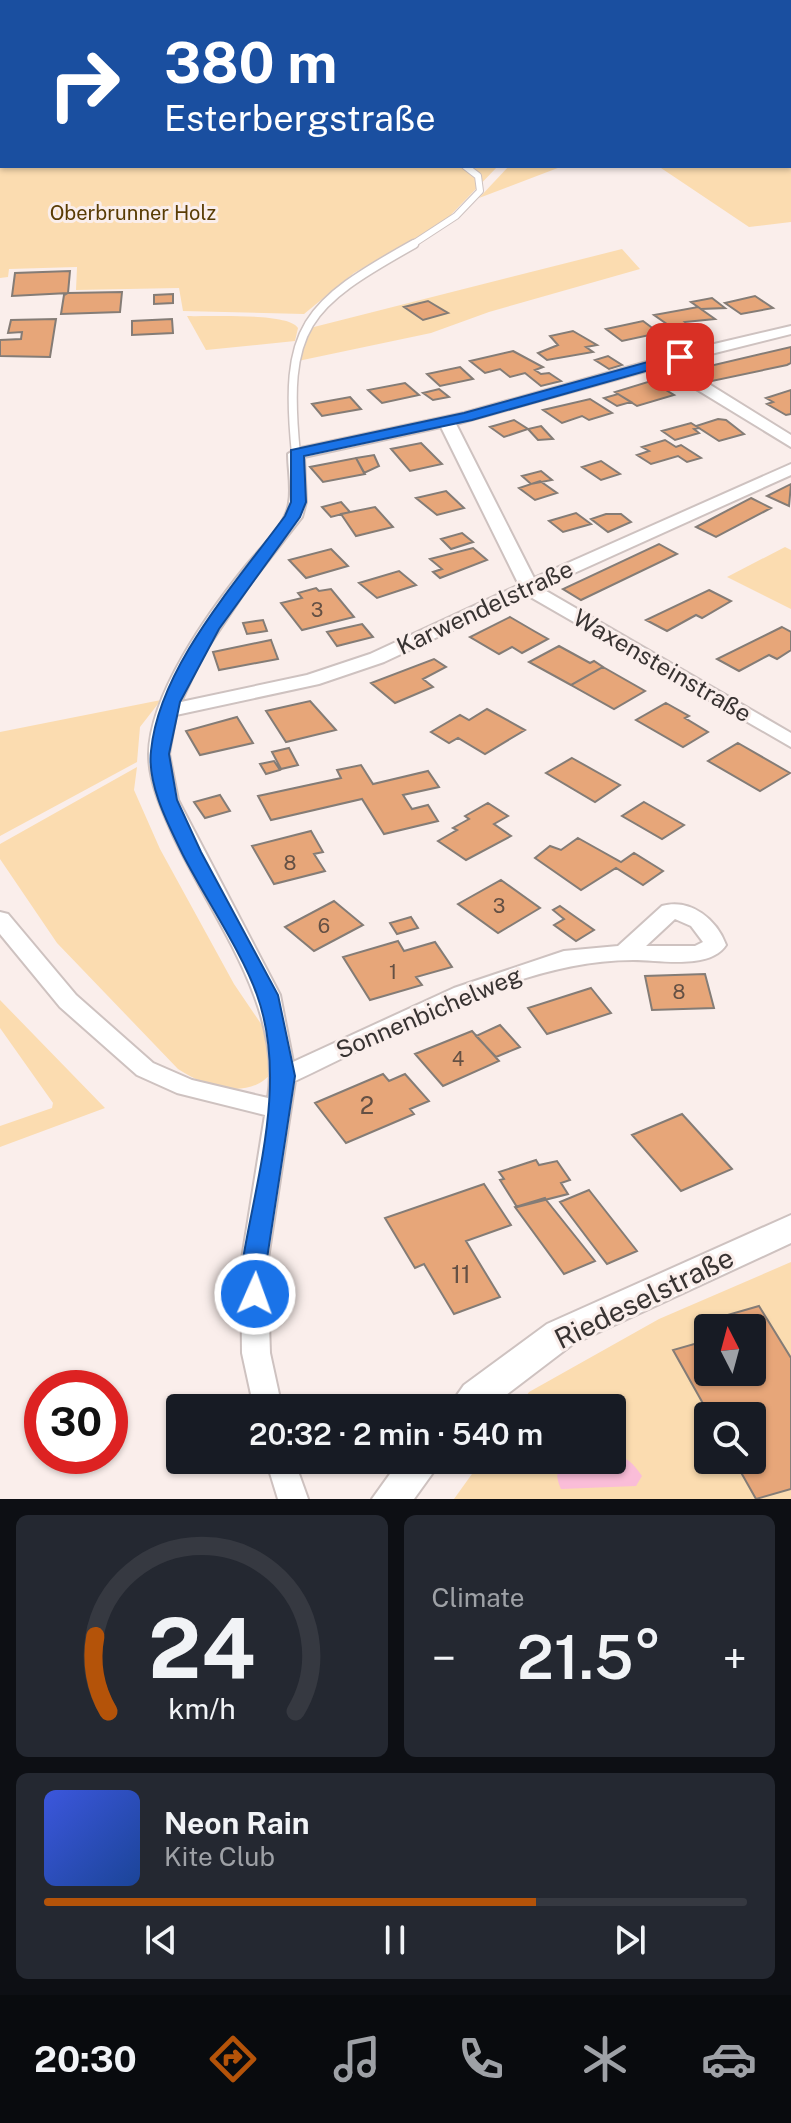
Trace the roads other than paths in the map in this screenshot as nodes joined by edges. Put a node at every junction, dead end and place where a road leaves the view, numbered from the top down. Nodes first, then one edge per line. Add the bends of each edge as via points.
1 (468, 168) edge
2 (791, 330) edge
3 (662, 362) junction
4 (446, 421) junction
5 (791, 442) edge
6 (296, 454) junction
7 (791, 469) edge
8 (530, 589) junction
9 (167, 711) junction
10 (791, 741) edge
11 (0, 919) edge
12 (624, 953) dead end
13 (284, 1076) junction
14 (277, 1109) junction
15 (791, 1228) edge
16 (265, 1394) edge
17 (480, 1394) edge
18 (285, 1474) edge
19 (412, 1474) edge
20 (293, 1499) edge
21 (391, 1499) edge

1 - 6 lane via 478,176 480,191 468,206 433,233 349,280 310,317 296,349 289,392
2 - 3 street
3 - 4 street
3 - 5 street
4 - 6 street
4 - 8 street
6 - 9 street via 298,502 293,517 205,638
7 - 8 street, Karwendelstraße
8 - 9 street, Karwendelstraße via 340,672
8 - 10 street, Waxensteinstraße
9 - 13 street via 159,754 168,800 268,995
11 - 14 street via 68,1001 145,1069 186,1087
12 - 13 street, Sonnenbichelweg via 564,959 462,994
13 - 14 street
14 - 16 street via 254,1265 256,1353
15 - 17 street, Riedeselstraße via 560,1334
18 - 20 street
19 - 21 street

